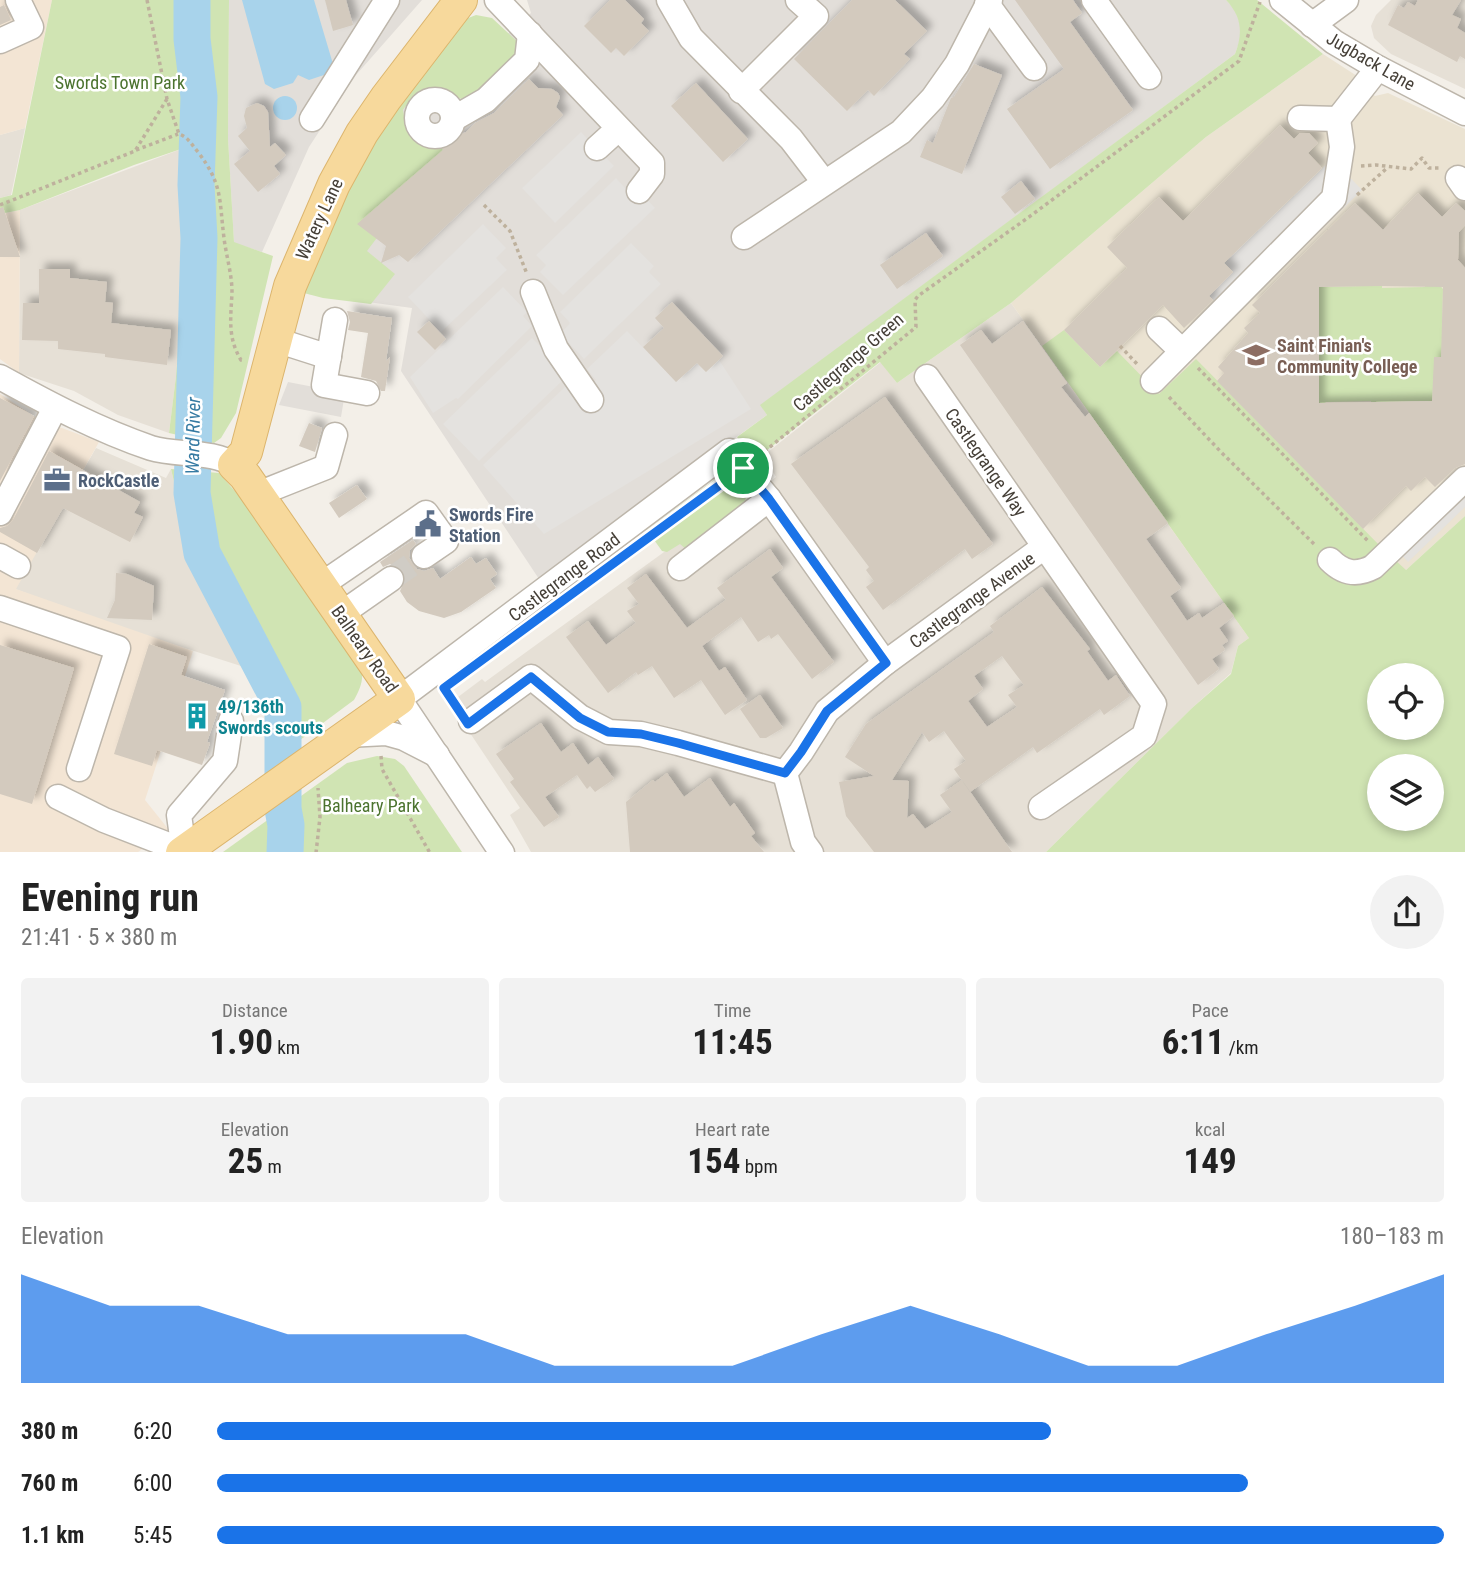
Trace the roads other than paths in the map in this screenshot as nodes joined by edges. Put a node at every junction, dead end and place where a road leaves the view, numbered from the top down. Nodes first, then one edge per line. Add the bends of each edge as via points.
1 (18, 0) edge
2 (387, 0) edge
3 (461, 0) edge
4 (497, 0) edge
5 (669, 0) edge
6 (1094, 0) edge
7 (1282, 0) edge
8 (1346, 0) edge
9 (989, 2) edge
10 (816, 5) edge
11 (1312, 25) junction
12 (530, 34) junction
13 (0, 41) edge
14 (1034, 68) dead end
15 (1378, 68) junction
16 (1149, 77) dead end
17 (741, 91) junction
18 (1465, 113) edge
19 (1300, 118) dead end
20 (312, 119) dead end
21 (453, 119) dead end
22 (1338, 119) junction
23 (618, 129) junction
24 (597, 148) dead end
25 (824, 183) junction
26 (639, 191) dead end
27 (744, 237) dead end
28 (533, 292) road end
29 (335, 320) dead end
30 (1159, 329) dead end
31 (272, 352) junction
32 (1186, 356) junction
33 (329, 357) junction
34 (0, 377) edge
35 (927, 377) dead end
36 (1153, 381) road end
37 (367, 393) dead end
38 (591, 400) dead end
39 (55, 408) junction
40 (335, 435) dead end
41 (225, 461) junction
42 (1465, 479) edge
43 (258, 494) junction
44 (769, 499) junction
45 (0, 513) edge
46 (1044, 547) junction
47 (424, 556) tunnel mouth
48 (1330, 560) road end
49 (680, 568) dead end
50 (391, 579) tunnel mouth
51 (321, 585) junction
52 (0, 608) edge
53 (341, 614) junction
54 (886, 663) junction
55 (399, 699) junction
56 (231, 721) dead end
57 (471, 721) road end
58 (347, 735) junction
59 (438, 755) junction
60 (79, 769) dead end
61 (785, 773) junction
62 (58, 797) dead end
63 (1041, 807) dead end
64 (183, 852) edge
65 (502, 852) edge
66 (811, 852) edge

1 - 13 street via 31,27
2 - 20 street
3 - 31 main road, Watery Lane via 362,133 334,184 296,267
4 - 12 street
5 - 17 street via 691,38
6 - 16 street
7 - 11 street, Jugback Lane
8 - 11 street
9 - 14 street
9 - 25 street via 957,64 933,98 901,132
10 - 17 street
11 - 15 street, Jugback Lane
12 - 21 street via 527,60 486,100
12 - 23 street
15 - 18 street, Jugback Lane
15 - 22 street
17 - 25 street via 791,139
19 - 22 street
22 - 32 street via 1342,147 1334,198
23 - 24 street
23 - 26 street via 652,163 652,174
25 - 27 street
28 - 38 street via 556,349
29 - 33 street
30 - 32 street
31 - 33 street
31 - 41 main road, Watery Lane via 246,452
32 - 36 street
33 - 37 street via 324,385
34 - 39 street
35 - 46 street, Castlegrange Way
39 - 41 street via 170,453
39 - 45 street
40 - 43 street via 326,467
41 - 43 main road, Balheary Road
42 - 48 street via 1365,572 1339,569
43 - 51 main road, Balheary Road
44 - 49 street
44 - 54 street, Castlegrange Road
44 - 55 street, Castlegrange Road via 729,451
46 - 54 street, Castlegrange Avenue
46 - 63 street, Castlegrange Way via 1154,705 1144,736
47 - 51 street via 446,541 426,513
50 - 53 street
51 - 53 main road, Balheary Road
52 - 60 street via 118,648
53 - 55 main road, Balheary Road
54 - 61 street, Castlegrange Avenue via 827,711
55 - 58 main road, Castlegrange Road
55 - 59 street, Balheary Road
56 - 64 street via 225,761 179,815
57 - 61 street via 531,677 580,718 608,732 641,734
58 - 59 street via 386,733
58 - 64 main road, Castlegrange Road
59 - 65 street, Balheary Road
61 - 66 street via 803,842
62 - 64 street

